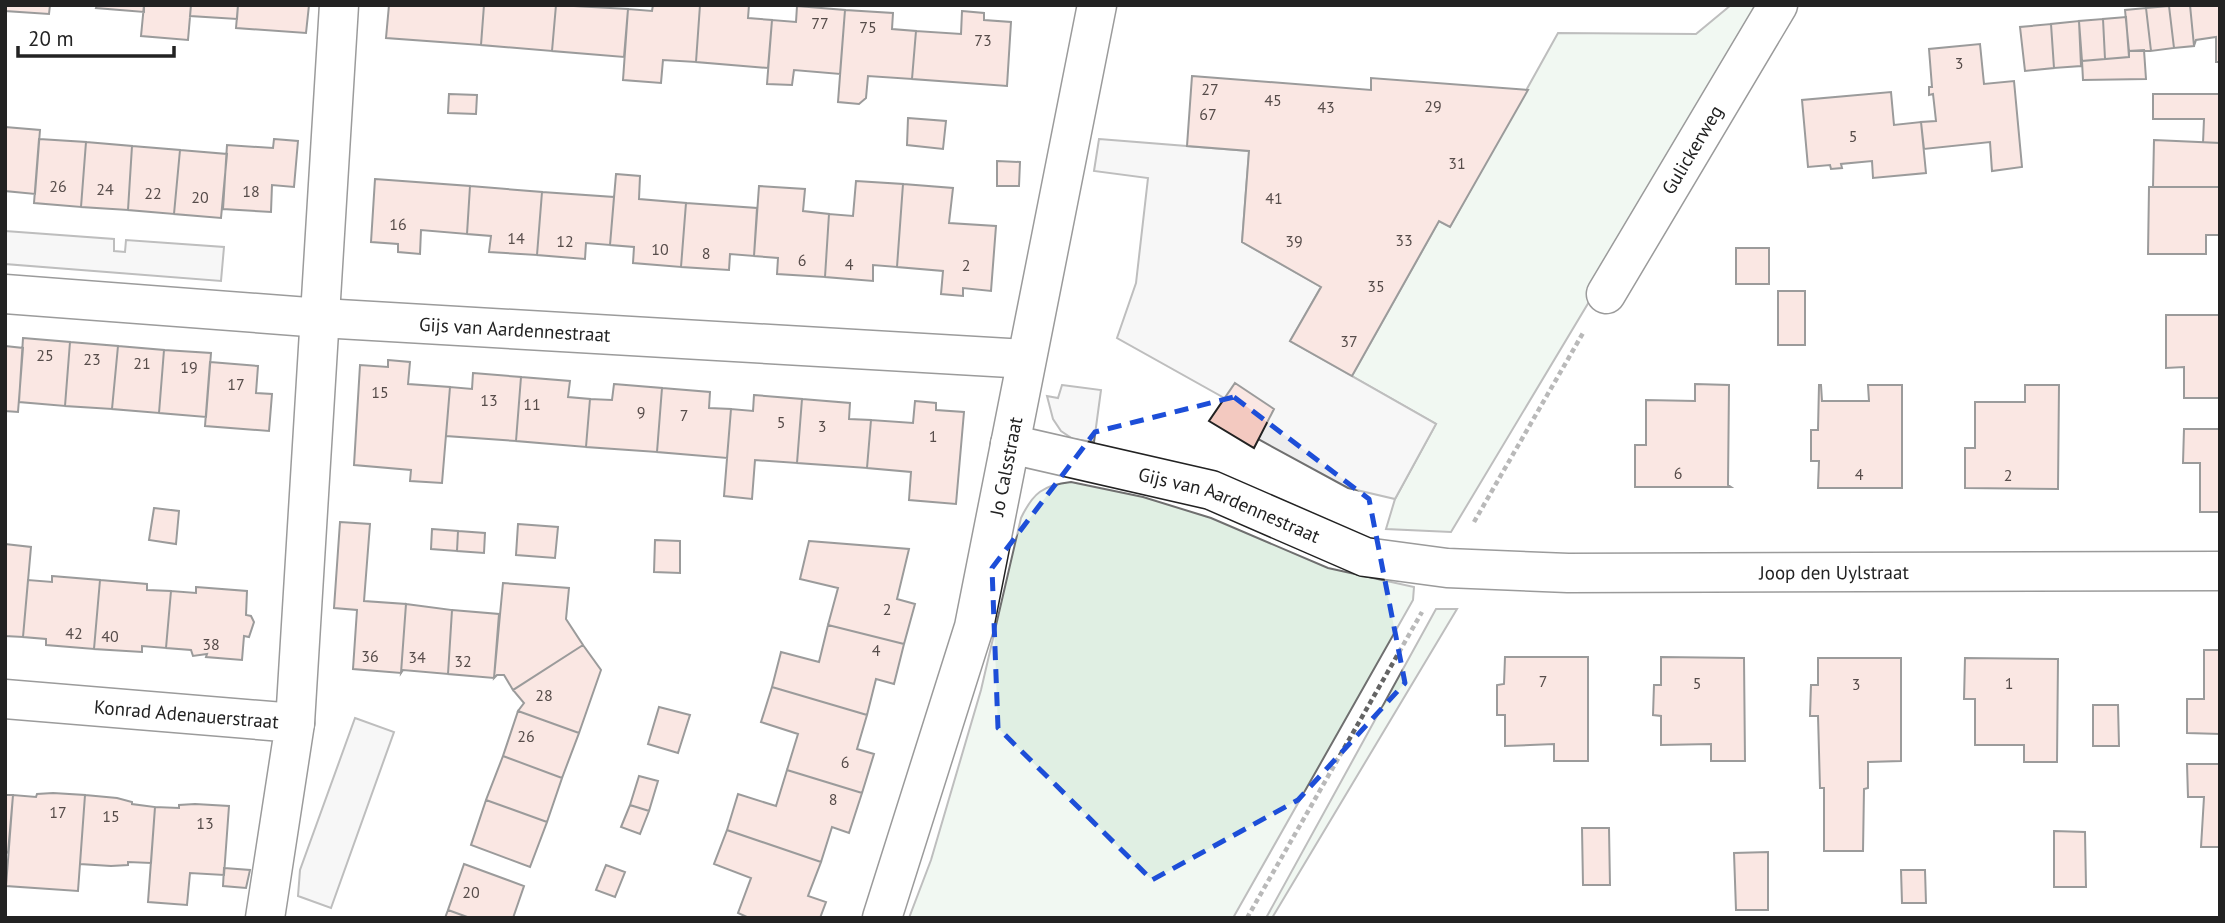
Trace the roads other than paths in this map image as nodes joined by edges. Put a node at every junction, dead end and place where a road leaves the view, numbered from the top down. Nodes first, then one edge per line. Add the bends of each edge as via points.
1 (339, 5) edge
2 (1097, 5) edge
3 (1779, 5) edge
4 (1605, 294) dead end
5 (5, 295) edge
6 (321, 318) junction
7 (1026, 359) junction
8 (1010, 443) junction
9 (1447, 568) joint
10 (2220, 571) edge
11 (5, 699) edge
12 (295, 723) junction
13 (265, 918) edge
14 (882, 918) edge

1 - 6 street
2 - 7 street, Jo Calsstraat
3 - 4 street, Gulickerweg
5 - 6 street, Gijs van Aardennestraat
6 - 7 street, Gijs van Aardennestraat
6 - 12 street
7 - 8 street, Jo Calsstraat
8 - 9 street, Gijs van Aardennestraat via 1211,490 1365,557
8 - 14 street, Jo Calsstraat via 974,627
9 - 10 street, Joop den Uylstraat via 1568,573
11 - 12 street, Konrad Adenauerstraat
12 - 13 street, Konrad Adenauerstraat

